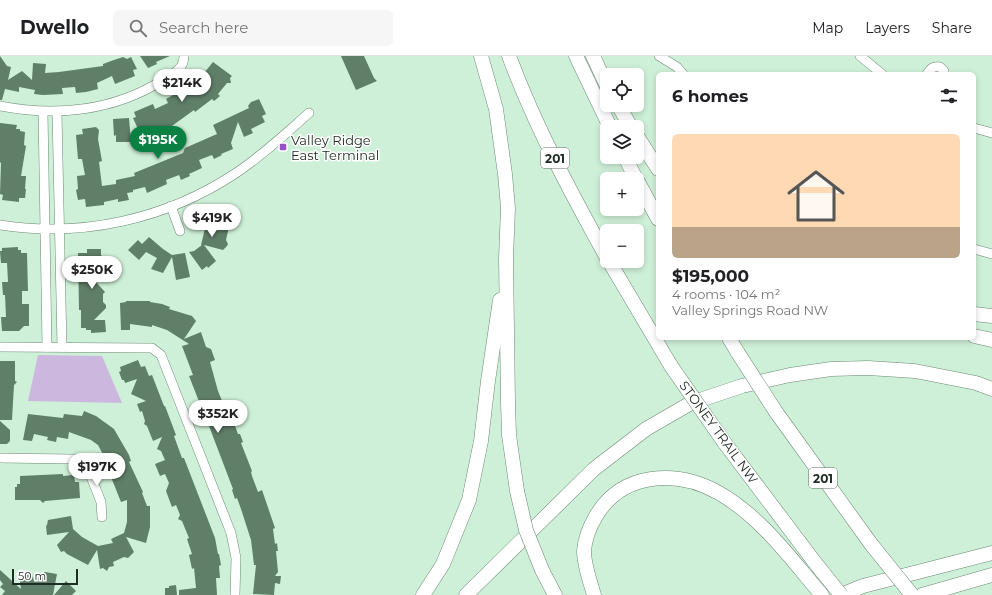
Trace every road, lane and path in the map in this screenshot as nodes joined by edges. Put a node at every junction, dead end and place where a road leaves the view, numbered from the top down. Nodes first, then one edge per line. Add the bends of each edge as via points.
1 (184, 56) edge
2 (481, 56) edge
3 (510, 56) edge
4 (576, 56) edge
5 (593, 56) edge
6 (659, 56) edge
7 (677, 56) edge
8 (860, 56) edge
9 (675, 66) junction
10 (600, 71) edge
11 (681, 72) edge
12 (878, 72) edge
13 (928, 72) edge
14 (944, 72) edge
15 (0, 106) edge
16 (42, 112) junction
17 (58, 112) junction
18 (309, 114) dead end
19 (607, 120) edge
20 (976, 128) edge
21 (992, 132) edge
22 (644, 147) edge
23 (656, 166) edge
24 (644, 193) edge
25 (171, 206) junction
26 (656, 215) edge
27 (0, 225) edge
28 (44, 229) junction
29 (59, 229) junction
30 (180, 231) dead end
31 (600, 245) edge
32 (976, 250) edge
33 (992, 254) edge
34 (506, 258) junction
35 (613, 268) edge
36 (976, 314) edge
37 (992, 316) edge
38 (976, 336) edge
39 (730, 340) edge
40 (992, 340) edge
41 (0, 347) edge
42 (47, 347) junction
43 (62, 347) junction
44 (992, 389) edge
45 (0, 458) edge
46 (102, 518) dead end
47 (992, 553) edge
48 (992, 575) edge
49 (235, 595) edge
50 (423, 595) edge
51 (466, 595) edge
52 (555, 595) edge
53 (594, 595) edge
54 (822, 595) edge
55 (841, 595) edge
56 (912, 595) edge
57 (922, 595) edge

1 - 17 street via 179,70 133,96 100,106
2 - 34 highway via 496,109 505,174 508,208
3 - 31 highway, 201 via 545,138
4 - 19 highway
5 - 10 highway
6 - 9 street
7 - 9 street
8 - 12 street
9 - 11 street
13 - 14 street via 930,68 940,67
15 - 16 street
16 - 17 street
16 - 28 street
17 - 29 street
18 - 25 street via 235,174 204,192
20 - 21 street
22 - 23 highway
24 - 26 highway
25 - 29 street via 125,221
25 - 30 street
27 - 28 street
28 - 29 street
28 - 42 street
29 - 43 street
32 - 33 street
34 - 50 highway via 481,441 469,500 443,564
34 - 52 highway, bridge via 509,435 516,491 526,530
35 - 55 highway, STONEY TRAIL NW, bridge via 671,366 724,442
36 - 37 highway
38 - 40 highway
39 - 56 highway, 201, bridge via 776,412 871,544
41 - 42 street
42 - 43 street
43 - 49 street via 152,348 164,358 231,533 236,558
44 - 51 highway via 976,383 915,371 831,369 742,386 691,403 646,429 594,469
45 - 46 street via 72,458 81,461 88,469 101,502
47 - 55 highway via 863,586
48 - 57 highway
53 - 54 highway via 584,551 590,527 602,507 615,493 639,482 658,478 679,478 700,484 739,506 767,531

